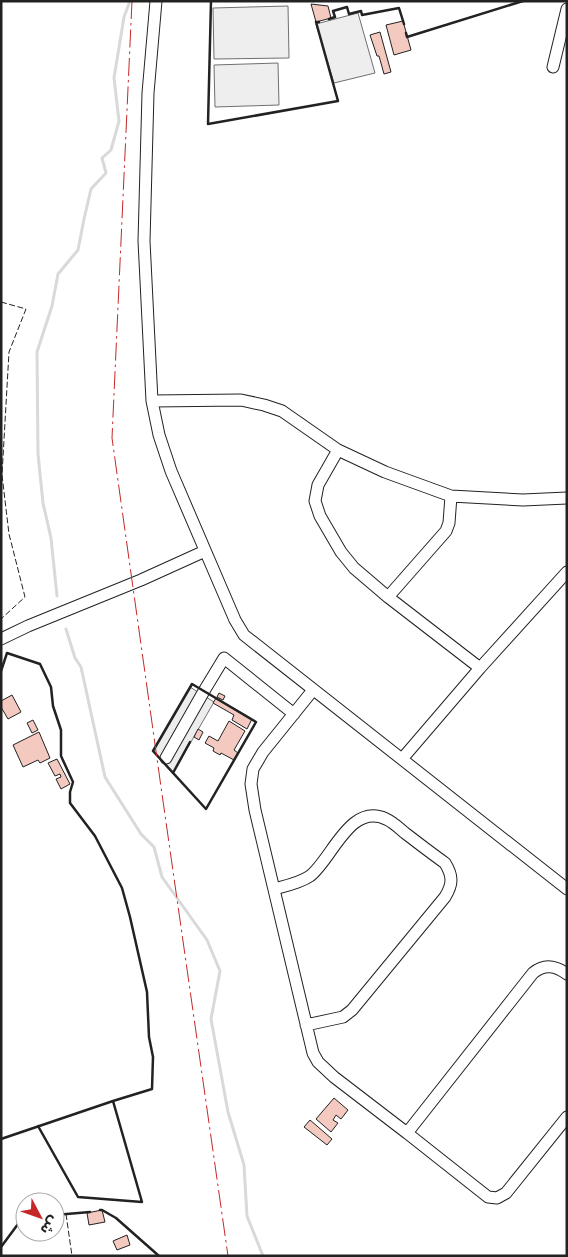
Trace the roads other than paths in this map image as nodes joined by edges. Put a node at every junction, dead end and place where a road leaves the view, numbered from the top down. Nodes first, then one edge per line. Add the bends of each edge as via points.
1 (156, 1) edge
2 (567, 9) edge
3 (553, 67) dead end
4 (152, 401) junction
5 (338, 450) junction
6 (451, 496) junction
7 (567, 498) edge
8 (205, 551) junction
9 (567, 572) edge
10 (388, 597) junction
11 (1, 639) edge
12 (480, 668) junction
13 (313, 690) junction
14 (294, 714) junction
15 (166, 758) dead end
16 (402, 759) junction
17 (274, 889) junction
18 (567, 889) edge
19 (567, 974) edge
20 (306, 1025) junction
21 (567, 1117) edge
22 (406, 1133) junction

1 - 4 street via 148,93 144,241
2 - 3 street
4 - 5 street via 241,400 264,405 282,411
4 - 8 street via 171,471
5 - 6 street via 385,472
5 - 10 street via 318,485 315,501 320,516 354,568
6 - 7 street via 523,500
6 - 10 street via 446,531
8 - 11 street
8 - 13 street via 234,620 244,634
9 - 12 street
10 - 12 street
12 - 16 street
13 - 14 street
13 - 16 street
14 - 15 street via 224,658
14 - 17 street via 263,752 253,769 251,784
16 - 18 street
17 - 20 street
17 - 20 street via 310,876 346,831 358,820 375,816 387,819 445,863 452,880 445,897 352,1010 343,1017
19 - 22 street via 559,968 538,968
20 - 22 street via 318,1062
21 - 22 street via 506,1193 498,1198 488,1197

